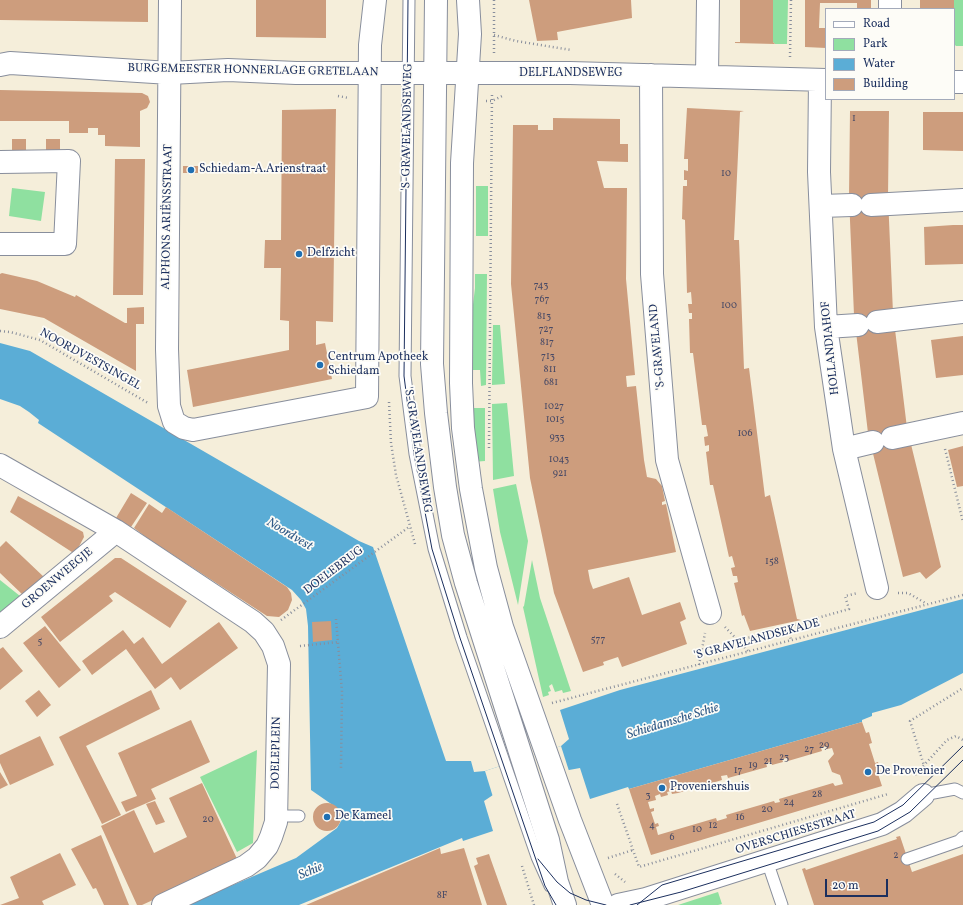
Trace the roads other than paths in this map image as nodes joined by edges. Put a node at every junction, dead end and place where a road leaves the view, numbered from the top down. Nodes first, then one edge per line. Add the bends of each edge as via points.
1 (170, 0) edge
2 (375, 0) edge
3 (409, 0) edge
4 (436, 0) edge
5 (468, 0) edge
6 (708, 0) edge
7 (0, 65) edge
8 (370, 72) junction
9 (170, 73) junction
10 (409, 73) junction
11 (435, 73) junction
12 (467, 74) junction
13 (651, 75) junction
14 (707, 76) junction
15 (823, 80) edge
16 (0, 162) edge
17 (963, 200) edge
18 (821, 206) junction
19 (0, 244) edge
20 (963, 312) edge
21 (826, 327) junction
22 (963, 423) edge
23 (844, 449) junction
24 (0, 465) edge
25 (116, 531) junction
26 (877, 588) road end
27 (710, 613) road end
28 (0, 627) edge
29 (513, 762) junction
30 (916, 788) joint
31 (963, 793) edge
32 (276, 816) junction
33 (299, 816) dead end
34 (963, 837) edge
35 (907, 859) dead end
36 (767, 861) junction
37 (163, 905) edge
38 (563, 905) edge
39 (604, 905) edge
40 (618, 905) edge
41 (782, 905) edge

1 - 9 street, ALPHONS ARIËNSSTRAAT
2 - 8 street
3 - 10 lane, 'S-GRAVELANDSEWEG
4 - 11 street, 'S-GRAVELANDSEWEG
5 - 12 street via 470,34
6 - 14 street
7 - 9 street, BURGEMEESTER HONNERLAGE GRETELAAN via 10,63
8 - 9 street, BURGEMEESTER HONNERLAGE GRETELAAN via 296,73 228,70
8 - 9 street, ALPHONS ARIËNSSTRAAT via 367,396 193,430 174,422 169,406 167,349
8 - 10 street, BURGEMEESTER HONNERLAGE GRETELAAN
10 - 11 street, BURGEMEESTER HONNERLAGE GRETELAAN
10 - 29 lane, 'S-GRAVELANDSEWEG via 405,376 415,454 434,549 461,637
11 - 12 street, DELFLANDSEWEG
11 - 29 street, 'S-GRAVELANDSEWEG via 432,364 441,462 448,510
12 - 13 street, DELFLANDSEWEG
12 - 39 street via 462,163 461,383 467,459 477,524 502,627 554,776
13 - 14 street, DELFLANDSEWEG
13 - 27 street, 'S-GRAVELAND via 652,274 668,460
14 - 15 street, DELFLANDSEWEG
15 - 18 street, HOLLANDIAHOF via 819,172
16 - 19 street via 69,161 65,244
17 - 18 street
18 - 21 street, HOLLANDIAHOF
20 - 21 street
21 - 23 street, HOLLANDIAHOF
22 - 23 street
23 - 26 street, HOLLANDIAHOF
24 - 25 street
25 - 28 street, GROENWEEGJE
25 - 32 street, DOELEPLEIN via 254,622 273,646 279,664
29 - 38 street, 'S-GRAVELANDSEWEG via 522,787 548,840
30 - 31 lane via 955,788
30 - 36 street, OVERSCHIESESTRAAT via 903,812 882,824
32 - 33 lane
32 - 37 street, DOELEPLEIN via 267,846 257,858 246,866
34 - 35 lane via 959,841
36 - 40 street, OVERSCHIESESTRAAT via 646,899
36 - 41 lane

